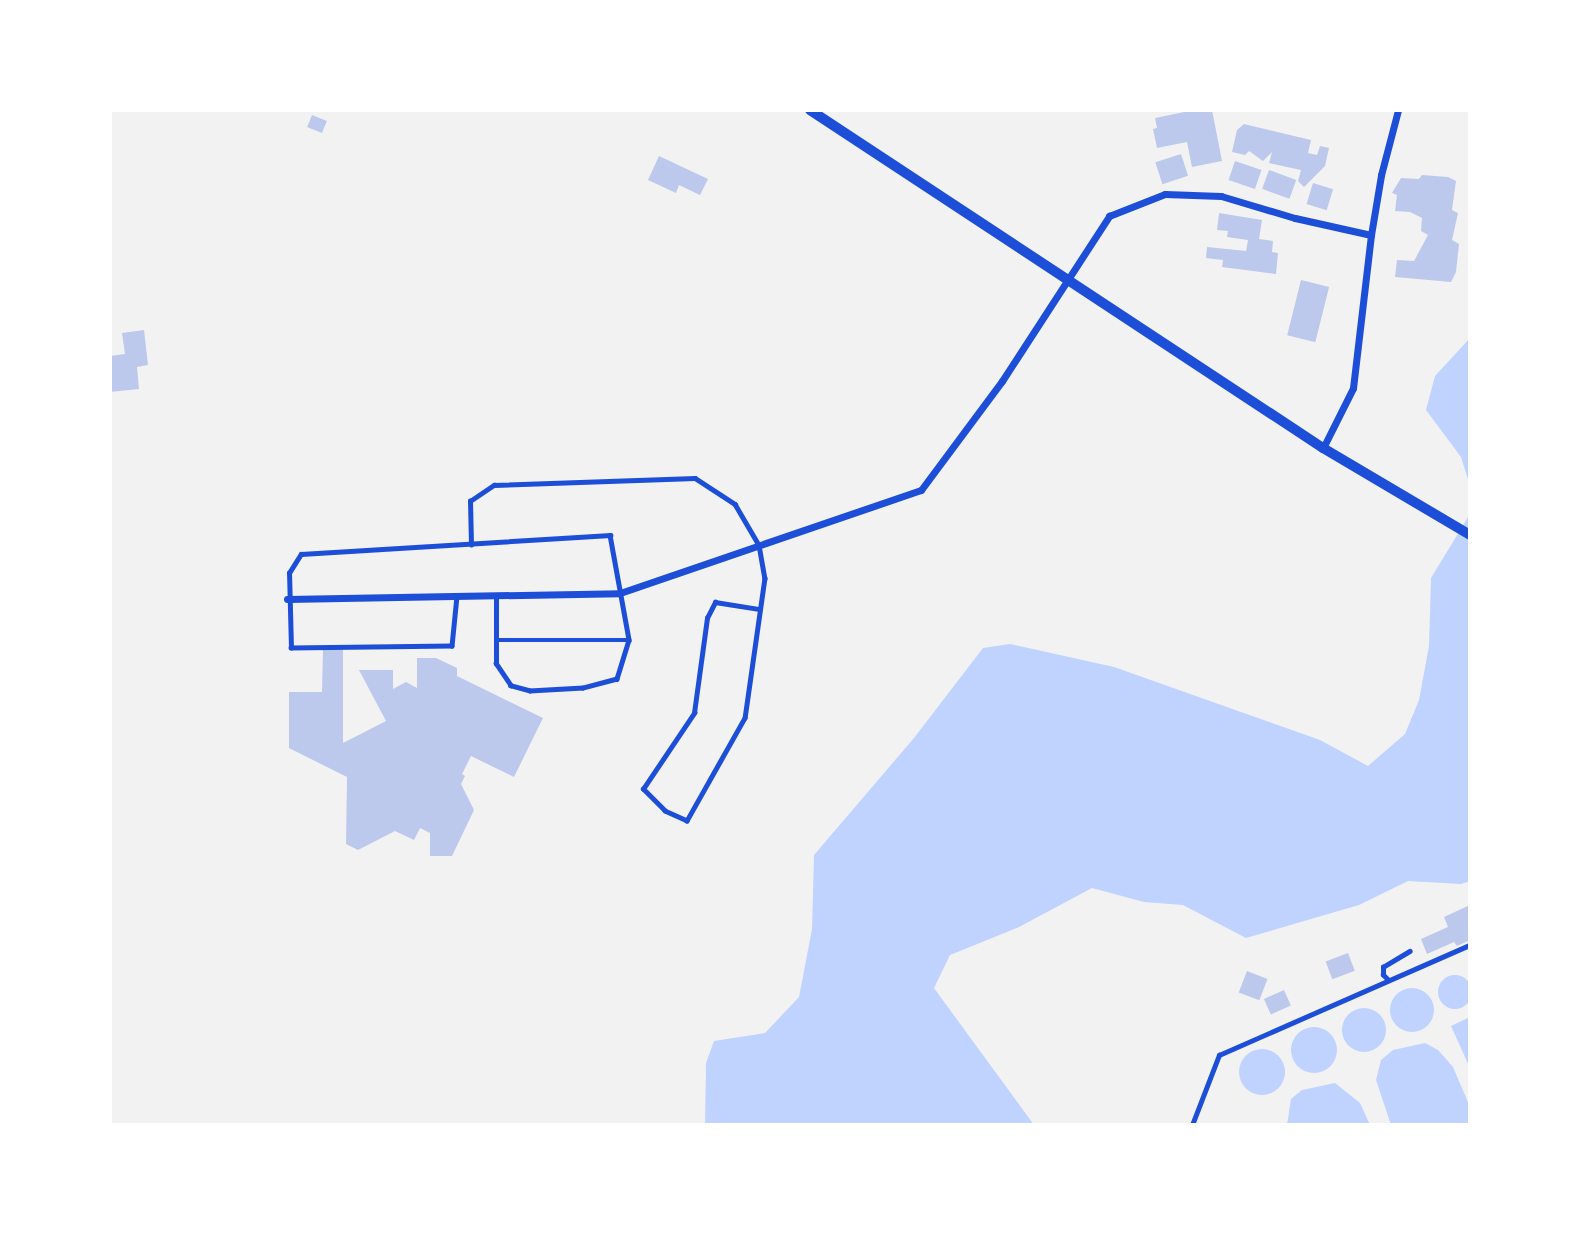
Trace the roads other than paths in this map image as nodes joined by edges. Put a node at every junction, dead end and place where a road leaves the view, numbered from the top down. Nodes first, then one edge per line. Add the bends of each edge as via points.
1 (810, 110) edge
2 (1398, 110) edge
3 (1371, 235) junction
4 (1069, 280) junction
5 (1323, 448) junction
6 (1470, 535) edge
7 (471, 545) junction
8 (759, 545) junction
9 (620, 593) junction
10 (495, 595) junction
11 (457, 596) junction
12 (287, 599) junction
13 (759, 609) junction
14 (496, 640) junction
15 (629, 640) junction
16 (1470, 945) edge
17 (1410, 951) dead end
18 (1388, 979) junction
19 (1192, 1125) edge

1 - 4 street
2 - 3 street
3 - 4 street via 1221,196 1165,194 1109,215
3 - 5 street via 1353,388
4 - 5 street
4 - 8 street via 921,490
5 - 6 street
7 - 8 lane via 470,501 494,485 695,478 735,504
7 - 9 lane via 610,536
7 - 12 lane via 301,554 289,573
8 - 9 street
8 - 13 lane via 765,578
9 - 10 street
9 - 15 lane
10 - 11 street
10 - 14 lane
11 - 12 street
11 - 12 lane via 452,646 291,648
13 - 13 lane via 715,602 707,618 694,713 643,789 665,811 687,821 745,718
14 - 15 lane
14 - 15 lane via 496,664 511,686 530,691 583,688 617,679
16 - 18 lane
17 - 18 lane via 1383,967
18 - 19 lane via 1220,1055

